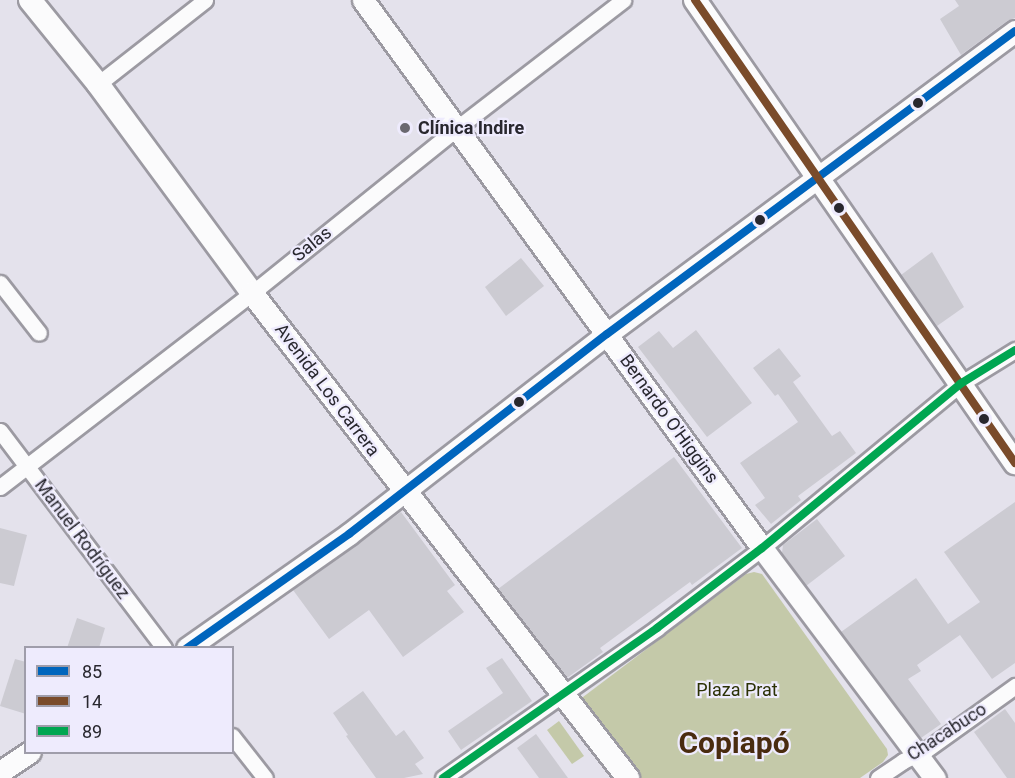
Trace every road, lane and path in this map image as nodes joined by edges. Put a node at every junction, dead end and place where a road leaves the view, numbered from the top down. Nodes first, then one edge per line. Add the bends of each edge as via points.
1 (30, 0) edge
2 (205, 0) edge
3 (363, 0) edge
4 (623, 0) edge
5 (695, 0) edge
6 (1015, 31) edge
7 (98, 84) junction
8 (457, 128) junction
9 (818, 178) junction
10 (0, 283) edge
11 (252, 293) junction
12 (39, 333) dead end
13 (607, 334) junction
14 (1015, 350) edge
15 (960, 384) junction
16 (0, 431) edge
17 (1015, 463) edge
18 (27, 466) junction
19 (0, 487) edge
20 (405, 492) junction
21 (762, 548) junction
22 (162, 646) edge
23 (190, 646) edge
24 (1015, 686) edge
25 (565, 695) junction
26 (234, 739) edge
27 (28, 754) edge
28 (917, 754) junction
29 (0, 772) edge
30 (265, 778) edge
31 (443, 778) edge
32 (628, 778) edge
33 (878, 778) edge
34 (935, 778) edge

1 - 7 main road, Avenida Los Carrera
2 - 7 street
3 - 8 main road, Bernardo O'Higgins
4 - 8 street, Salas
5 - 9 main road
6 - 9 main road
7 - 11 main road, Avenida Los Carrera
8 - 11 street, Salas
8 - 13 main road, Bernardo O'Higgins
9 - 13 main road
9 - 15 main road
10 - 12 street
11 - 18 street, Salas
11 - 20 main road, Avenida Los Carrera
13 - 20 main road
13 - 21 main road, Bernardo O'Higgins
14 - 15 street
15 - 17 main road
15 - 21 street
16 - 18 street, Manuel Rodríguez
18 - 19 street, Salas
18 - 22 street, Manuel Rodríguez
20 - 23 main road
20 - 25 main road, Avenida Los Carrera
21 - 25 street
21 - 28 main road, Bernardo O'Higgins
24 - 28 street, Chacabuco
25 - 31 street
25 - 32 main road, Avenida Los Carrera
26 - 30 street
27 - 29 main road
28 - 33 street, Chacabuco
28 - 34 main road, Bernardo O'Higgins

